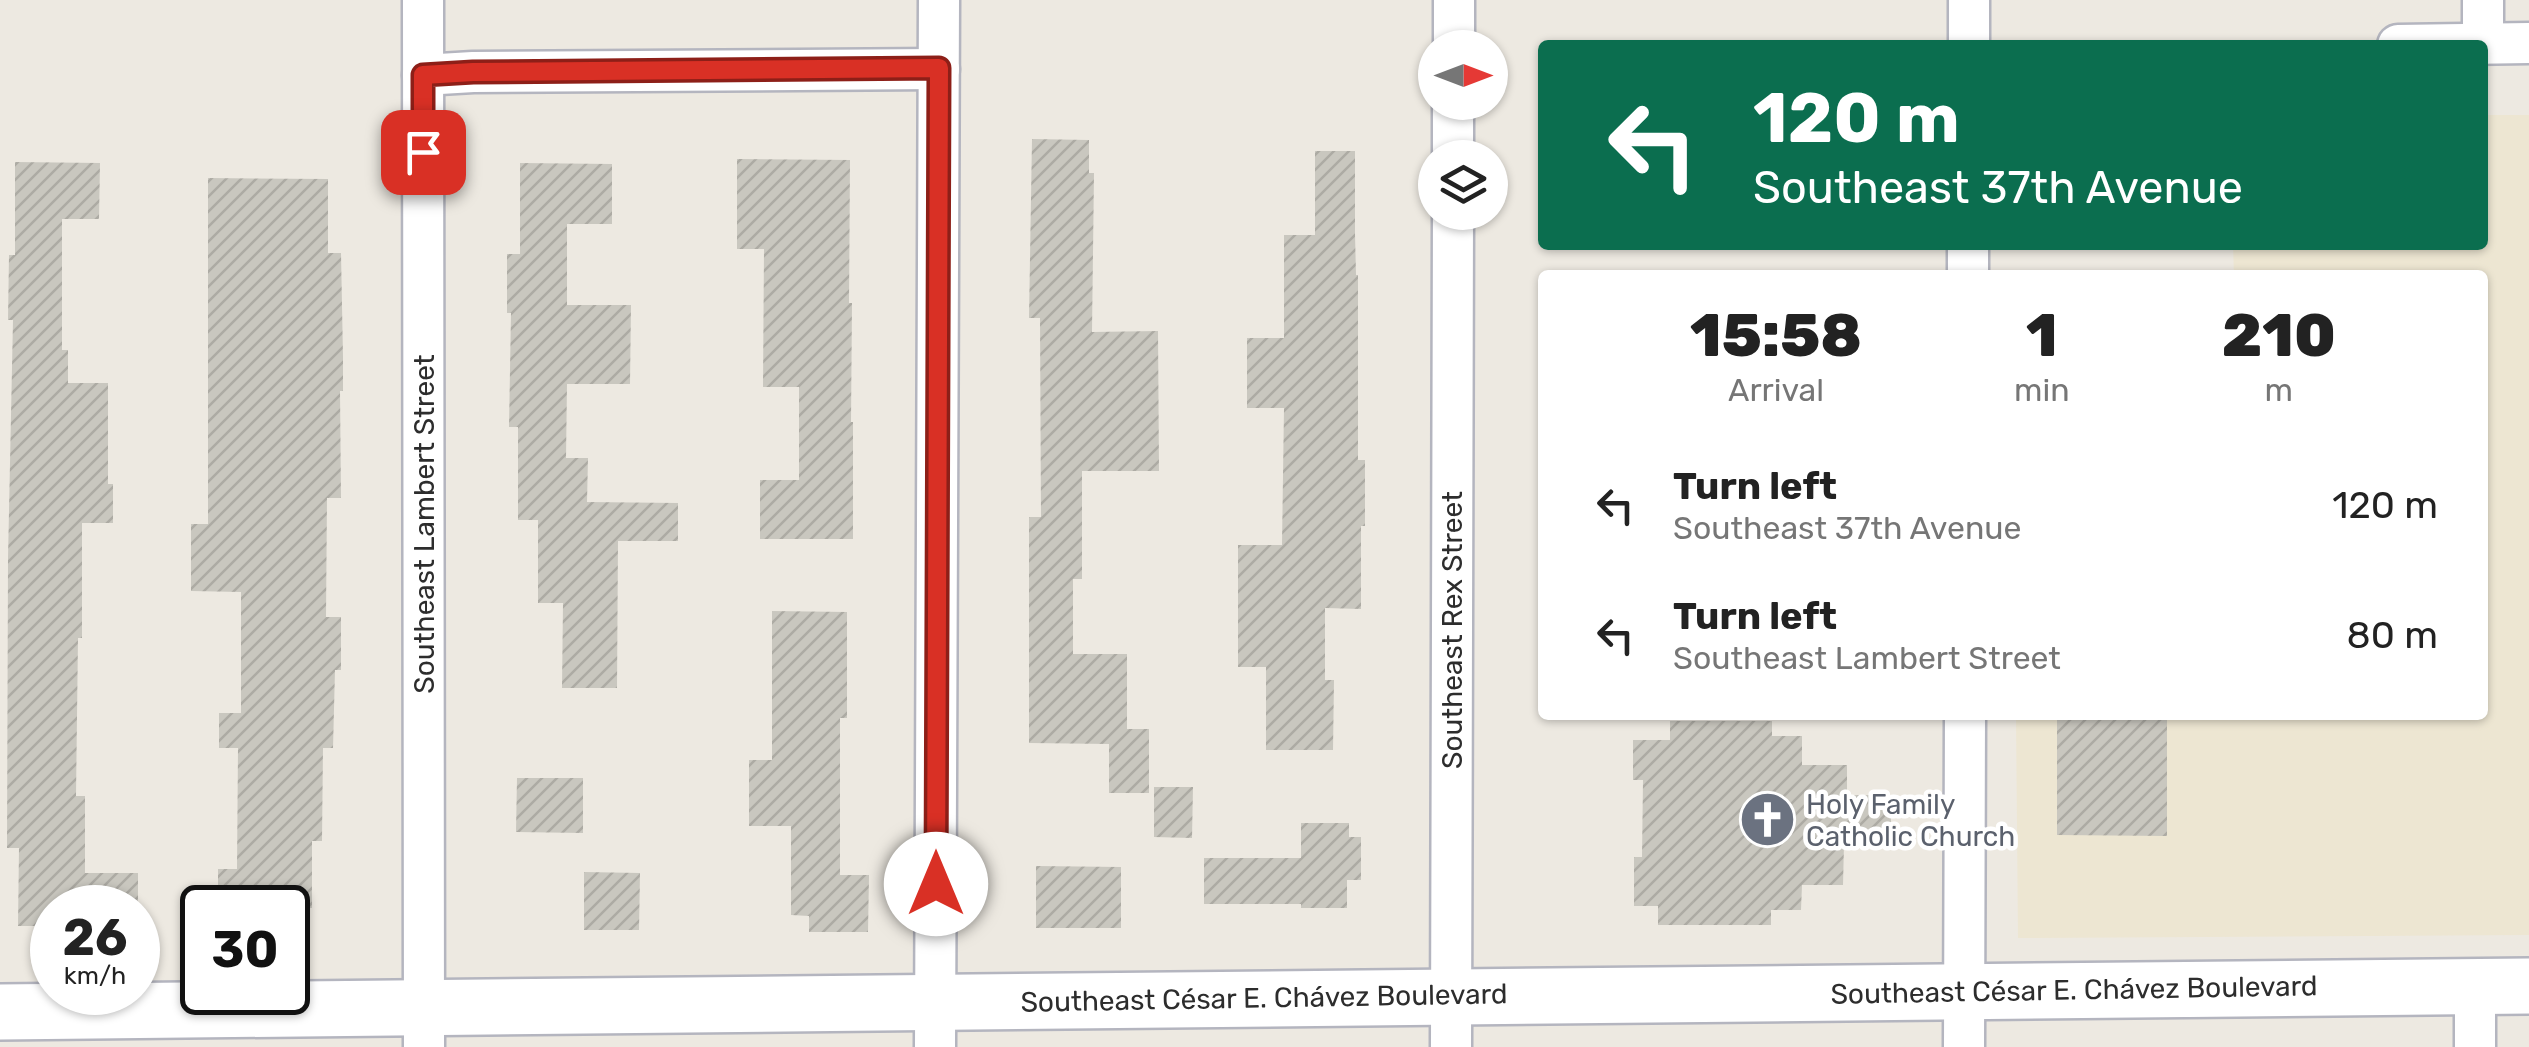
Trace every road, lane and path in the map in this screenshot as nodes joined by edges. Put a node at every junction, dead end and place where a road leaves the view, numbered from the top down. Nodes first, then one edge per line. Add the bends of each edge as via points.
1 (423, 0) edge
2 (938, 0) edge
3 (1454, 0) edge
4 (1969, 0) edge
5 (2483, 0) edge
6 (1454, 30) edge
7 (1969, 40) edge
8 (2483, 40) edge
9 (2488, 44) edge
10 (2529, 44) edge
11 (939, 68) junction
12 (423, 75) junction
13 (1453, 230) edge
14 (1965, 720) edge
15 (2475, 986) junction
16 (2529, 986) edge
17 (1964, 990) junction
18 (0, 1012) edge
19 (1451, 1021) edge
20 (935, 1024) edge
21 (424, 1027) edge
22 (1964, 1047) edge
23 (2475, 1047) edge

1 - 12 street, Southeast Lambert Street
2 - 11 street
3 - 6 street
4 - 7 street
5 - 8 street
9 - 10 street
11 - 12 street
11 - 20 street
12 - 21 street, Southeast Lambert Street
13 - 19 street, Southeast Rex Street
14 - 17 street
15 - 16 street, Southeast César E. Chávez Boulevard
15 - 17 street, Southeast César E. Chávez Boulevard
15 - 23 street
17 - 19 street, Southeast César E. Chávez Boulevard
17 - 22 street
18 - 21 street, Southeast César E. Chávez Boulevard
19 - 20 street, Southeast César E. Chávez Boulevard
20 - 21 street, Southeast César E. Chávez Boulevard

